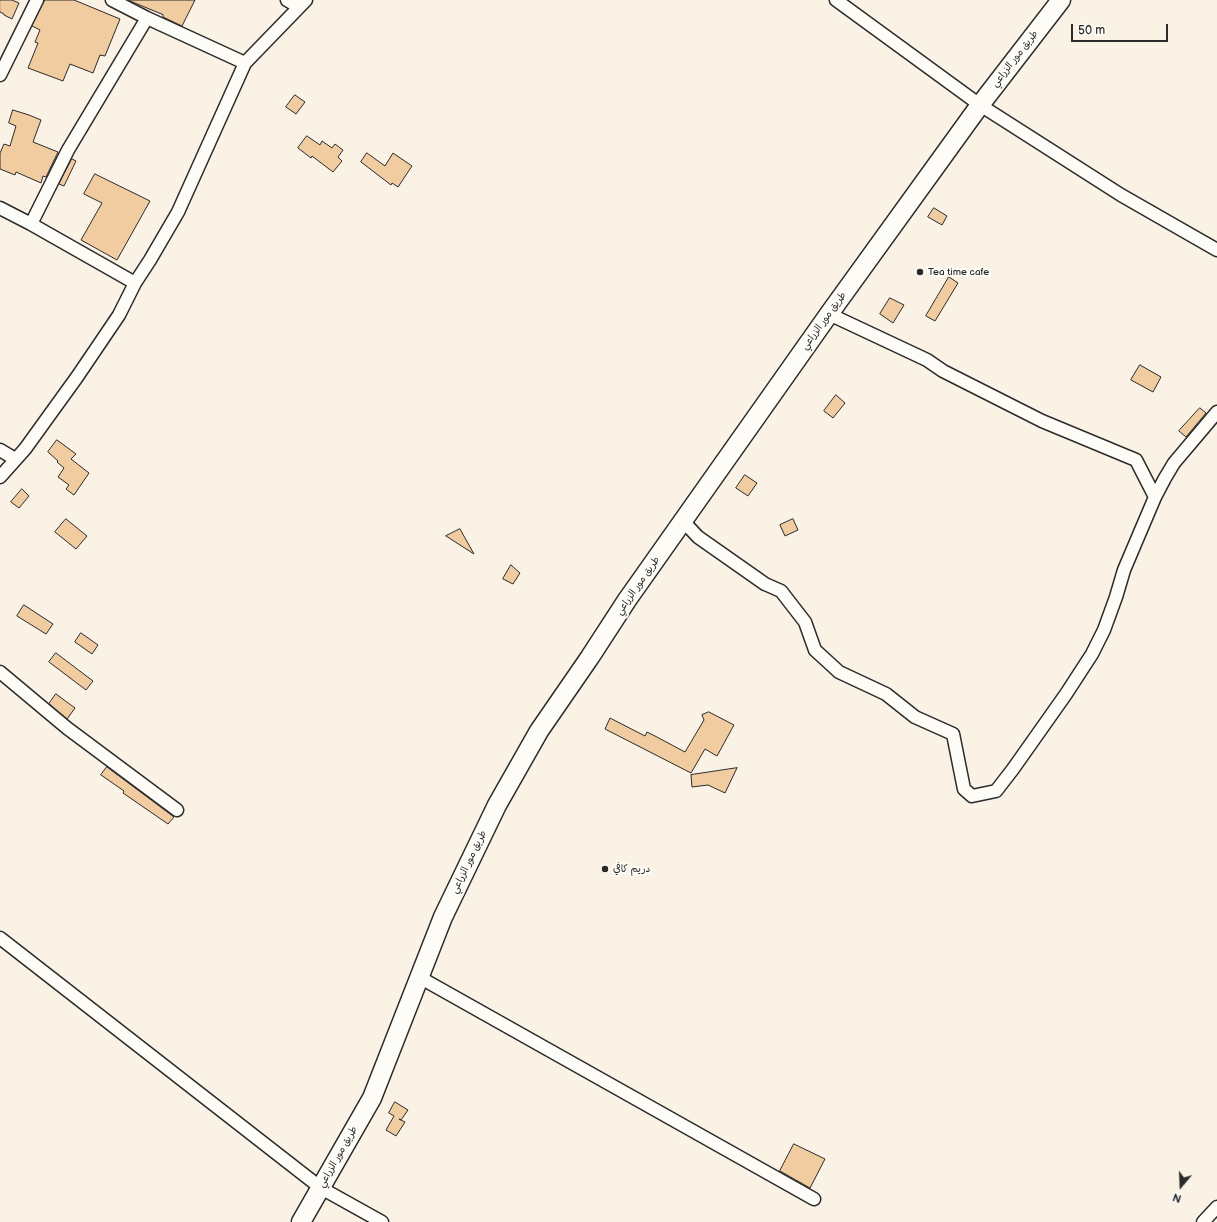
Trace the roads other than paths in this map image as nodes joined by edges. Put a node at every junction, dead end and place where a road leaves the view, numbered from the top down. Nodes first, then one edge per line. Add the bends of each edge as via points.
1 (37, 0) edge
2 (112, 0) edge
3 (287, 0) edge
4 (836, 0) edge
5 (1061, 0) edge
6 (302, 3) edge
7 (147, 18) junction
8 (3, 60) edge
9 (245, 63) junction
10 (0, 75) edge
11 (980, 105) junction
12 (0, 208) edge
13 (31, 224) junction
14 (1217, 250) edge
15 (135, 283) junction
16 (829, 314) junction
17 (1217, 412) edge
18 (0, 450) edge
19 (15, 459) junction
20 (0, 477) edge
21 (1155, 497) junction
22 (683, 521) junction
23 (0, 672) edge
24 (177, 810) dead end
25 (0, 938) edge
26 (419, 977) junction
27 (321, 1188) junction
28 (814, 1199) dead end
29 (1217, 1207) edge
30 (301, 1222) edge
31 (382, 1222) edge
32 (1203, 1222) edge

1 - 8 street
2 - 7 street
3 - 6 street
4 - 11 street
5 - 11 street, طريق مور الزراعي
6 - 9 street
7 - 9 street
7 - 13 street via 68,150
8 - 10 street
9 - 15 street via 178,212
11 - 14 street via 1121,195
11 - 16 street, طريق مور الزراعي
12 - 13 street
13 - 15 street
15 - 19 street via 119,314 77,377
16 - 21 street via 927,360 949,374 1042,421 1136,460
16 - 22 street, طريق مور الزراعي
17 - 21 street via 1174,463
18 - 19 street
19 - 20 street
21 - 22 street via 1124,570 1104,630 1092,654 996,791 972,796 964,789 953,734 914,717 886,694 839,672 815,650 805,622 781,591 765,584 698,537
22 - 26 street, طريق مور الزراعي via 539,730 496,805 442,917
23 - 24 street via 67,728
25 - 27 street
26 - 27 street, طريق مور الزراعي via 372,1098
26 - 28 street
27 - 30 street, طريق مور الزراعي
27 - 31 street
29 - 32 street

